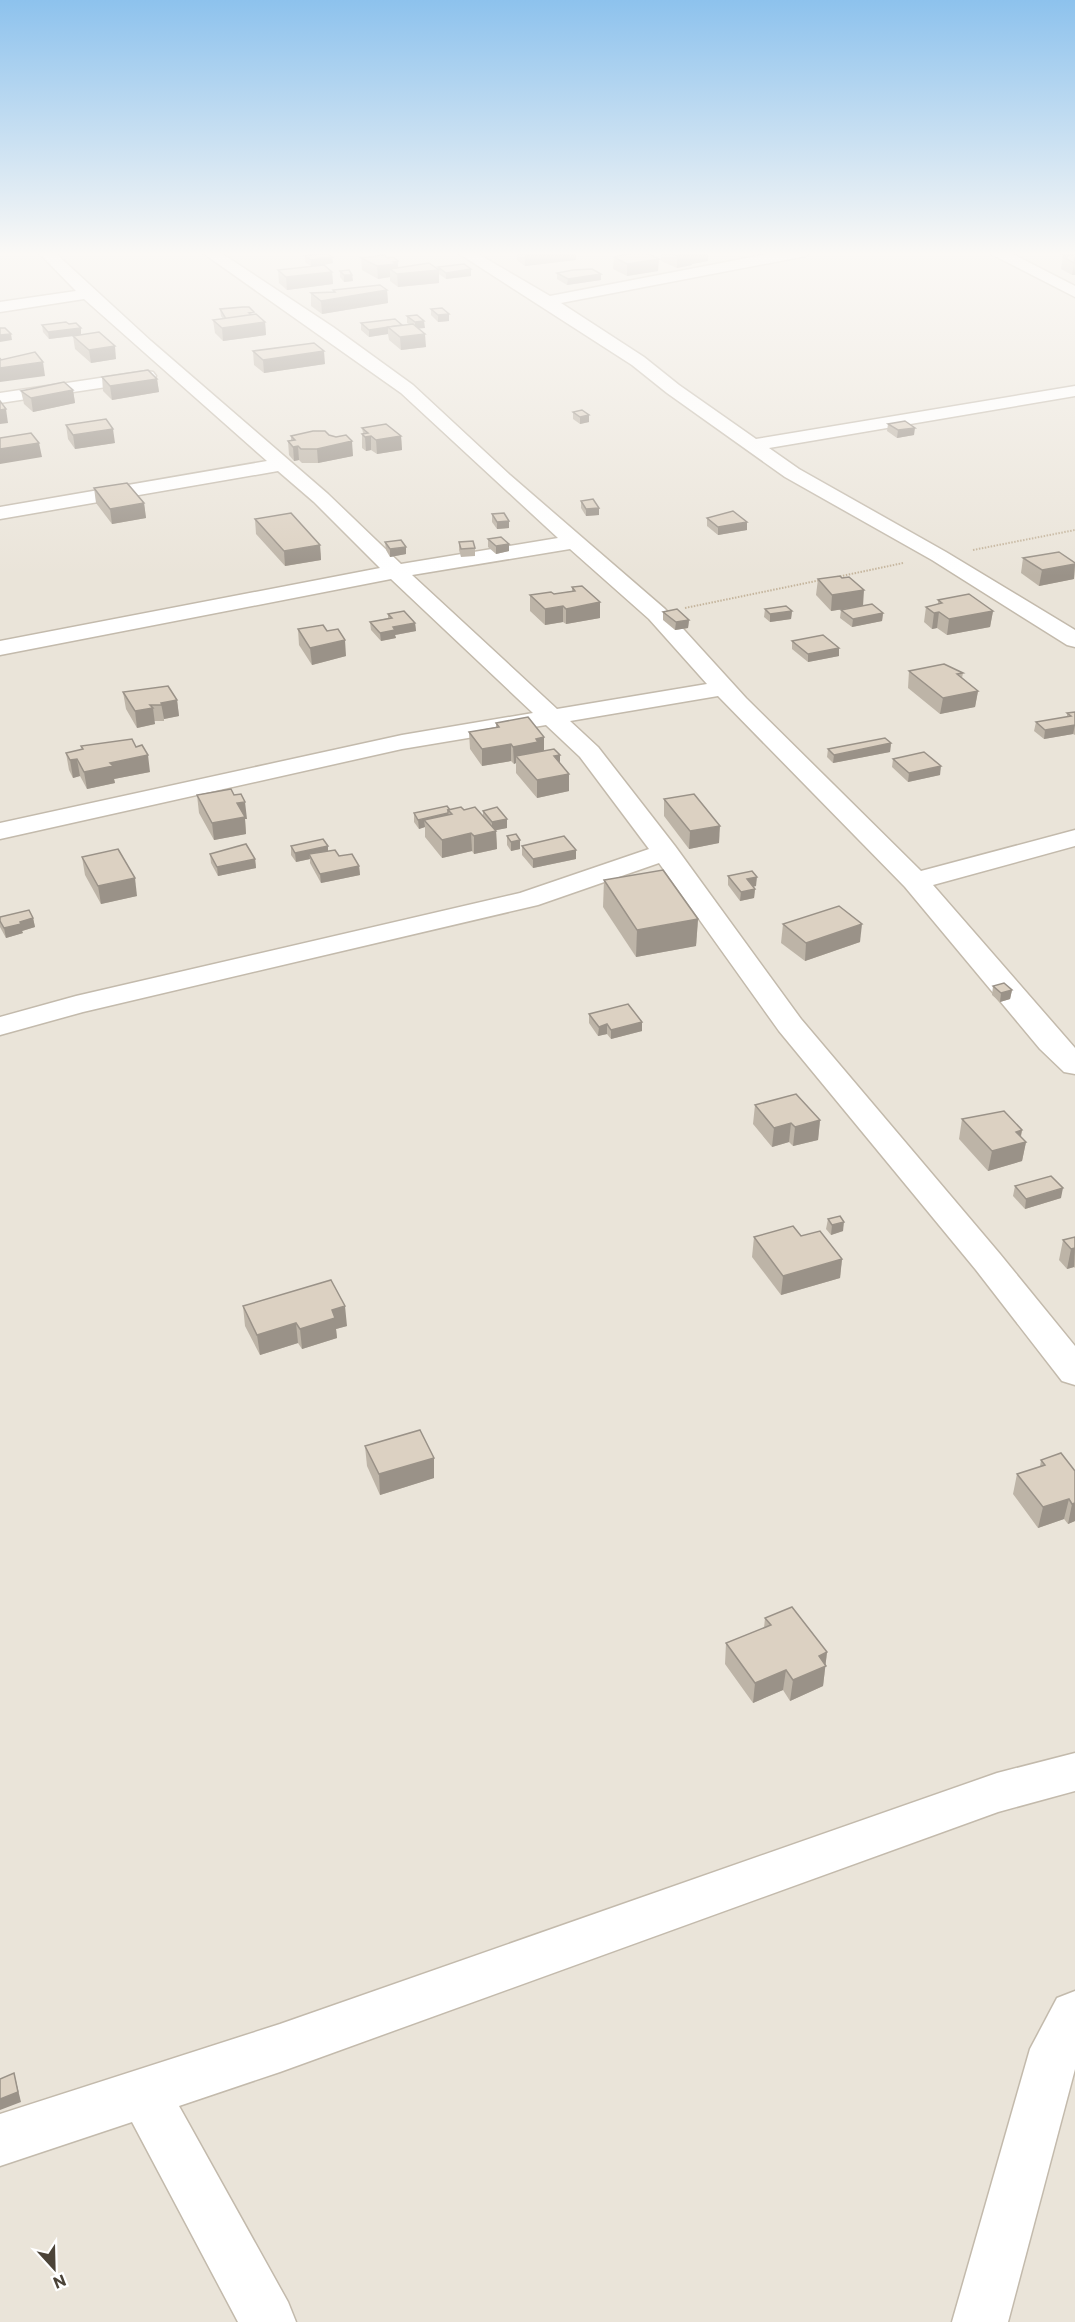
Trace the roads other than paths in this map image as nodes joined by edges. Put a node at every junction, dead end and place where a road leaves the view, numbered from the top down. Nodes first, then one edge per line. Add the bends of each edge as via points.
1 (162, 359) edge
2 (366, 359) edge
3 (636, 359) edge
4 (176, 372) junction
5 (1075, 391) edge
6 (0, 398) edge
7 (752, 445) junction
8 (282, 464) junction
9 (0, 513) edge
10 (575, 542) junction
11 (396, 572) junction
12 (1075, 640) edge
13 (0, 648) edge
14 (723, 688) junction
15 (550, 716) junction
16 (0, 831) edge
17 (1075, 838) edge
18 (665, 852) junction
19 (915, 881) junction
20 (0, 1026) edge
21 (1075, 1065) edge
22 (1075, 1372) edge
23 (1075, 1772) edge
24 (1075, 2015) edge
25 (144, 2093) junction
26 (0, 2140) edge
27 (268, 2322) edge
28 (980, 2322) edge

1 - 4 street
2 - 10 street via 407,389
3 - 7 street
4 - 6 street
4 - 8 street
5 - 7 street
7 - 12 street via 792,473 939,556
8 - 9 street
8 - 11 street
10 - 11 street
10 - 14 street via 657,614
11 - 13 street
11 - 15 street
14 - 15 street
14 - 19 street
15 - 16 street via 391,744
15 - 18 street via 589,752
17 - 19 street
18 - 20 street via 528,899
18 - 22 street via 790,1025
19 - 21 street via 1051,1042
23 - 25 street via 997,1793
24 - 28 street via 1055,2049
25 - 26 street
25 - 27 street

